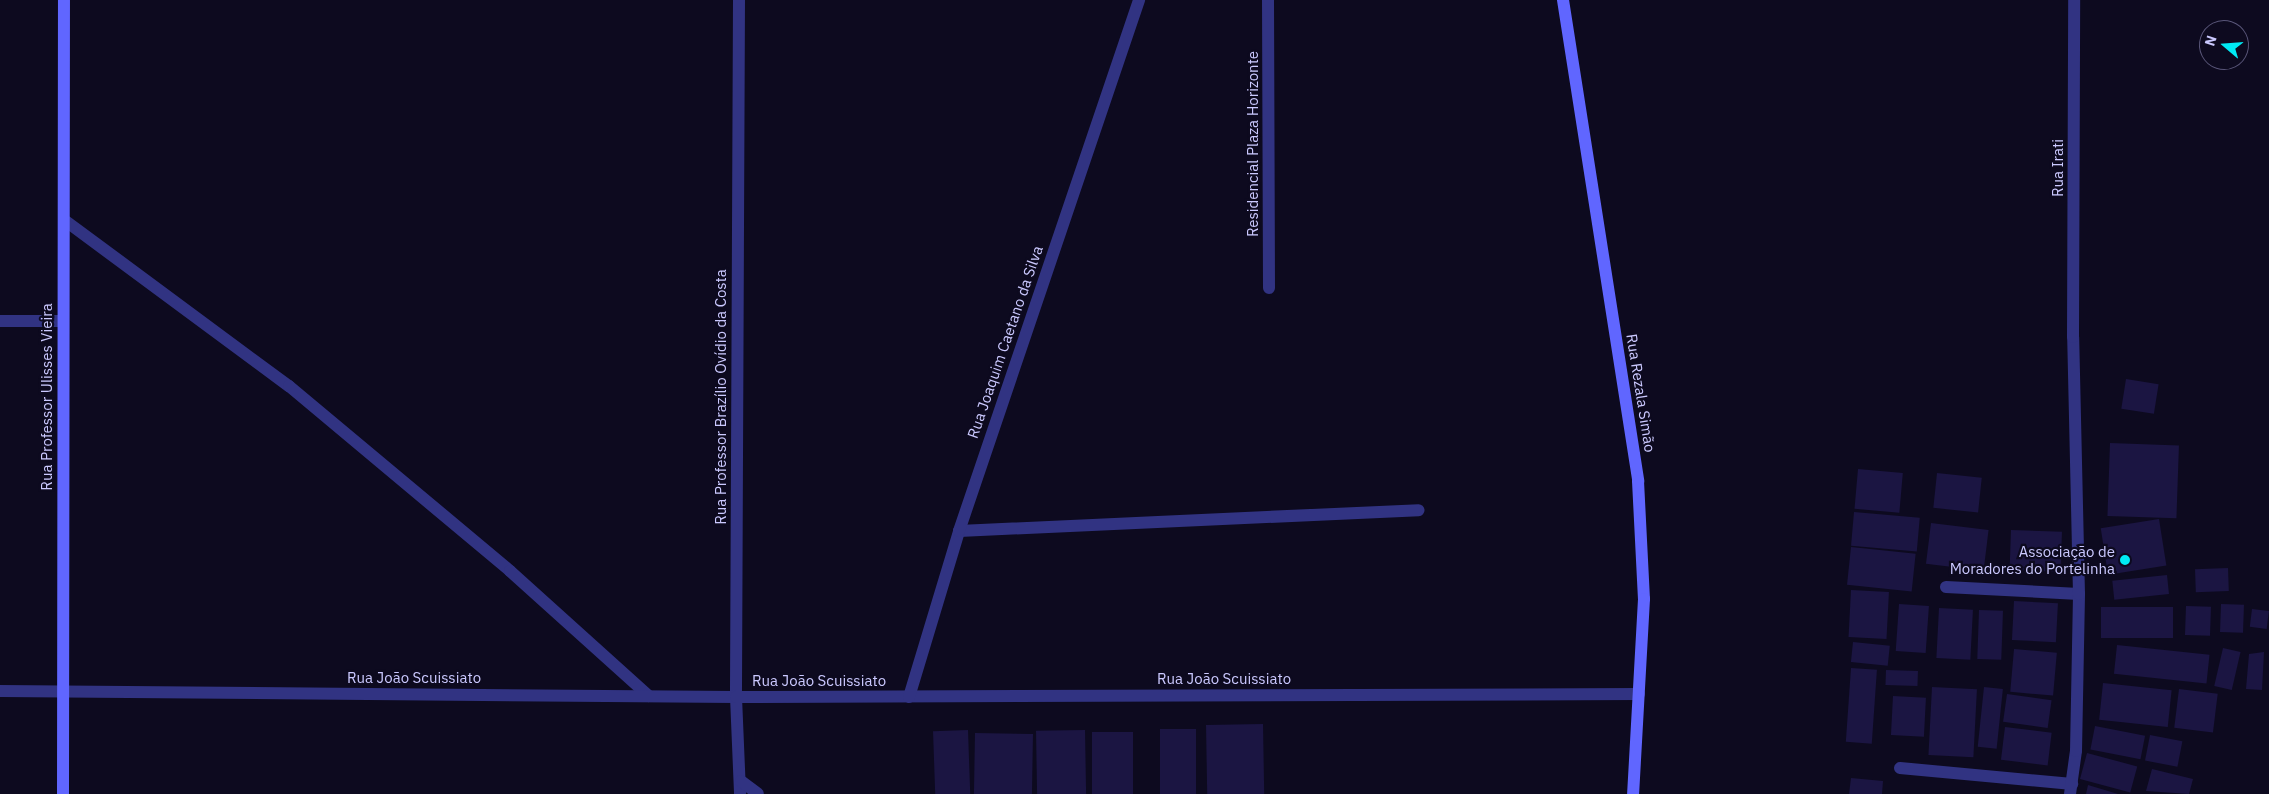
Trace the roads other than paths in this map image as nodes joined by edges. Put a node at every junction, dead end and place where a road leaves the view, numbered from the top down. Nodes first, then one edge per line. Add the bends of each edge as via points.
1 (64, 0) edge
2 (739, 0) edge
3 (1139, 0) edge
4 (1268, 0) edge
5 (1563, 0) edge
6 (2074, 0) edge
7 (67, 222) junction
8 (1269, 288) dead end
9 (0, 321) edge
10 (63, 321) junction
11 (1419, 510) dead end
12 (958, 531) junction
13 (1946, 587) dead end
14 (2079, 594) junction
15 (0, 691) edge
16 (63, 691) junction
17 (1639, 694) junction
18 (649, 696) junction
19 (736, 697) junction
20 (909, 697) junction
21 (1900, 768) dead end
22 (741, 788) edge
23 (2071, 789) edge
24 (63, 794) edge
25 (758, 794) edge
26 (1633, 794) edge

1 - 7 street, Rua Professor Ulisses Vieira
2 - 19 street, Rua Professor Brazílio Ovídio da Costa
3 - 12 street, Rua Joaquim Caetano da Silva
4 - 8 street, Residencial Plaza Horizonte
5 - 17 street, Rua Rezala Simão via 1638,481 1644,598
6 - 14 street, Rua Irati via 2073,337
7 - 10 street, Rua Professor Ulisses Vieira
7 - 18 street via 289,386 510,571
9 - 10 street
10 - 16 street, Rua Professor Ulisses Vieira
11 - 12 street
12 - 20 street, Rua Joaquim Caetano da Silva
13 - 14 street
14 - 23 street, Rua Irati
15 - 16 street, Rua João Scuissiato
16 - 18 street, Rua João Scuissiato
16 - 24 street, Rua Professor Ulisses Vieira
17 - 20 street, Rua João Scuissiato
17 - 26 street, Rua Rezala Simão
18 - 19 street, Rua João Scuissiato
19 - 20 street, Rua João Scuissiato
19 - 22 street, Rua Professor Brazílio Ovídio da Costa
21 - 23 street
22 - 25 street

